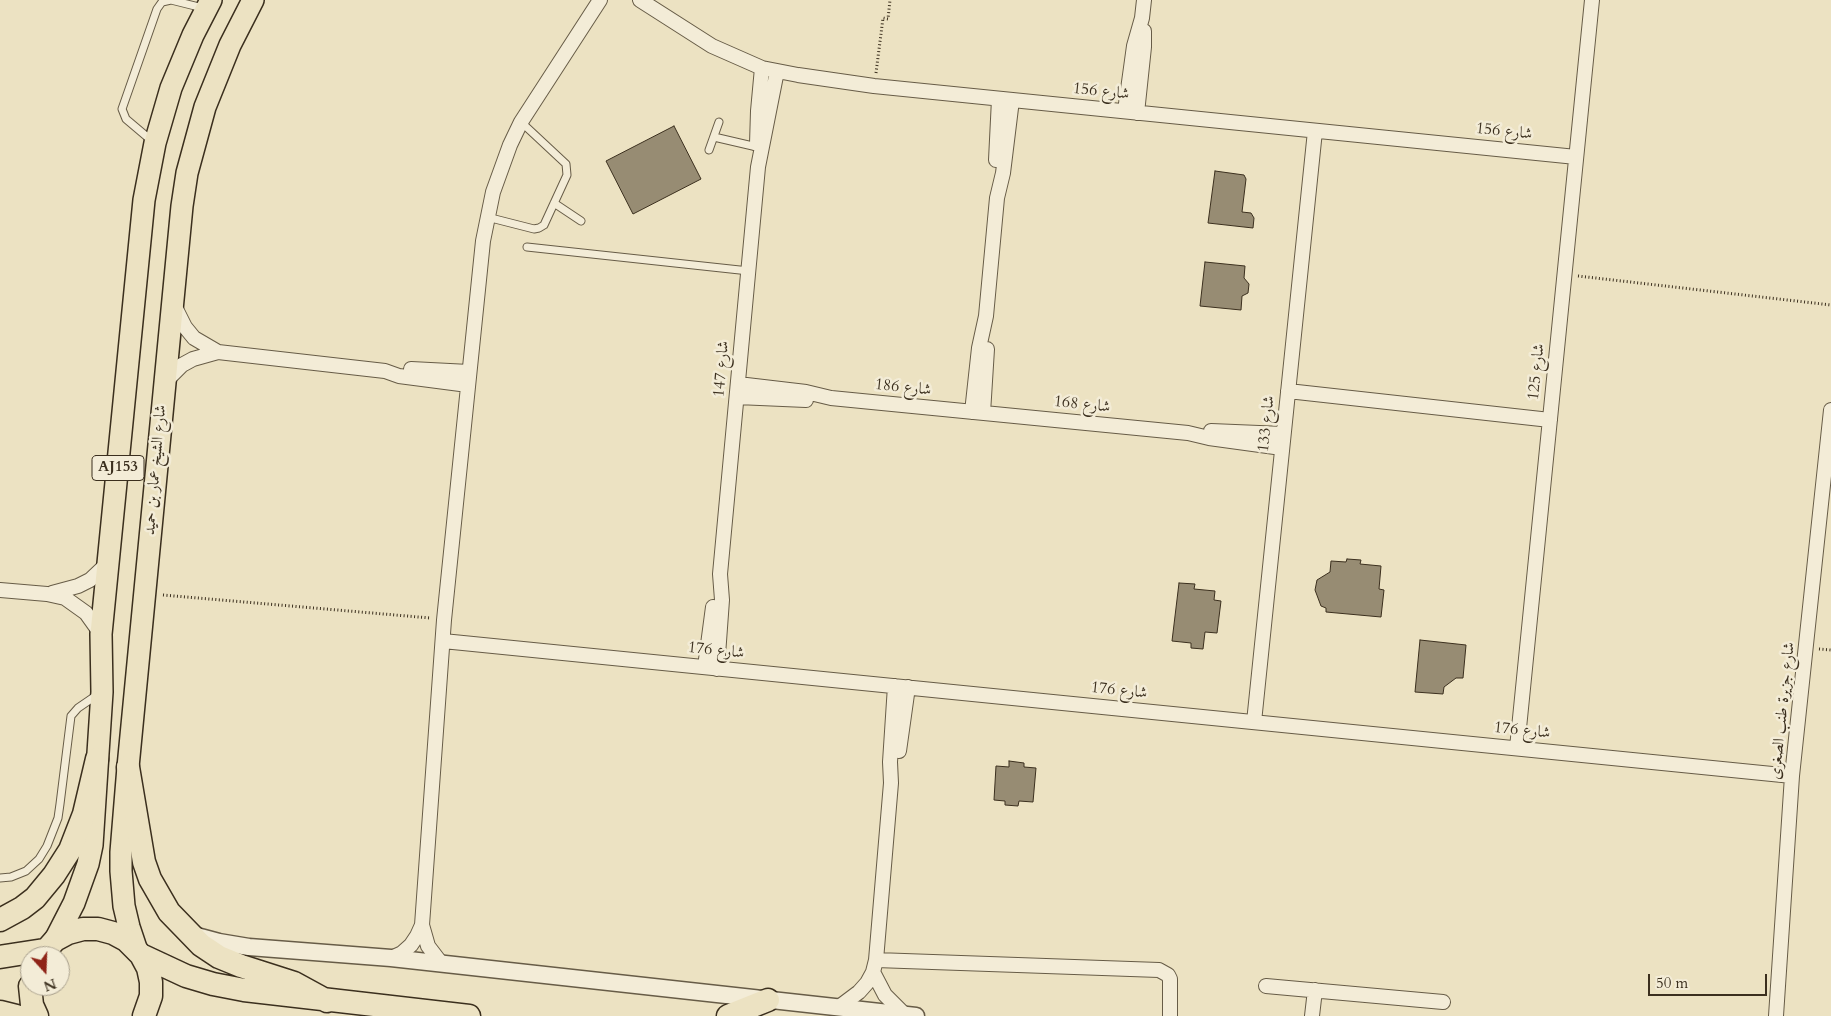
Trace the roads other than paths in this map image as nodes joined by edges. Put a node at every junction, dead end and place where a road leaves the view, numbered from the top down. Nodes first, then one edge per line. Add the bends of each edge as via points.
1 (253, 0) edge
2 (600, 0) edge
3 (640, 0) edge
4 (1144, 0) edge
5 (1592, 0) edge
6 (208, 4) edge
7 (762, 68) junction
8 (777, 71) junction
9 (1006, 99) junction
10 (1131, 112) junction
11 (521, 122) junction
12 (719, 122) dead end
13 (1315, 130) junction
14 (714, 137) junction
15 (155, 143) junction
16 (757, 147) junction
17 (709, 150) dead end
18 (1576, 157) junction
19 (758, 167) junction
20 (554, 202) junction
21 (487, 216) junction
22 (581, 220) dead end
23 (527, 247) dead end
24 (748, 271) junction
25 (173, 302) junction
26 (218, 352) junction
27 (469, 379) junction
28 (164, 383) junction
29 (737, 390) junction
30 (1288, 391) junction
31 (1831, 410) edge
32 (978, 413) junction
33 (1550, 420) junction
34 (1283, 441) junction
35 (109, 562) junction
36 (0, 590) edge
37 (47, 594) junction
38 (101, 634) junction
39 (443, 641) junction
40 (711, 668) junction
41 (902, 687) junction
42 (102, 692) junction
43 (1254, 722) junction
44 (1516, 748) junction
45 (97, 759) junction
46 (128, 767) junction
47 (1792, 776) junction
48 (0, 878) edge
49 (2, 918) edge
50 (422, 925) junction
51 (189, 934) junction
52 (49, 946) edge
53 (51, 946) edge
54 (139, 953) junction
55 (20, 954) edge
56 (0, 958) edge
57 (391, 958) junction
58 (441, 963) junction
59 (875, 966) junction
60 (1266, 986) dead end
61 (1315, 990) junction
62 (31, 996) edge
63 (768, 1000) junction
64 (327, 1001) junction
65 (1443, 1002) dead end
66 (839, 1007) junction
67 (0, 1012) edge
68 (910, 1015) edge
69 (16, 1016) edge
70 (38, 1016) edge
71 (144, 1016) edge
72 (469, 1016) edge
73 (728, 1016) edge
74 (1170, 1016) edge
75 (1312, 1016) edge
76 (1776, 1016) edge

1 - 25 main road, شارع الشيخ عمار بن حميد / AJ153 via 216,76 195,140 182,206
2 - 11 street
3 - 7 street, شارع 156 via 712,46
4 - 10 street via 1134,46
5 - 18 street, شارع 125
6 - 15 main road, AJ153 via 178,70
6 - 15 lane via 171,0 162,2 157,9 122,109 126,119
7 - 8 street, شارع 156
7 - 16 street, شارع 147
8 - 9 street, شارع 156 via 874,86
8 - 19 street, شارع 147
9 - 10 street, شارع 156
9 - 32 street via 995,170 997,198 986,316 979,348
10 - 13 street, شارع 156
11 - 20 lane via 566,164 567,175
11 - 21 street via 501,168
12 - 14 lane
13 - 18 street, شارع 156
13 - 30 street, شارع 133
14 - 16 lane
14 - 17 lane
15 - 35 main road, AJ153 via 144,200
16 - 19 street, شارع 147
18 - 33 street, شارع 125
19 - 24 street, شارع 147
20 - 21 lane via 544,225 536,229
20 - 22 lane
21 - 27 street
23 - 24 lane
24 - 29 street, شارع 147
25 - 26 street via 194,338
25 - 28 main road, شارع الشيخ عمار بن حميد / AJ153
26 - 27 street via 385,371 399,376
26 - 28 street via 182,365
27 - 39 street
28 - 46 main road, شارع الشيخ عمار بن حميد / AJ153
29 - 32 street, شارع 186 via 806,392 831,398
29 - 40 street, شارع 147 via 720,574 714,600
30 - 33 street
30 - 34 street, شارع 133
31 - 47 street, شارع جزيرة طنب الصغرى
32 - 34 street, شارع 168 via 1188,433 1220,440
33 - 44 street, شارع 125
34 - 43 street, شارع 133
35 - 37 street via 78,586
35 - 38 main road, AJ153
36 - 37 street
37 - 38 street via 76,604
38 - 42 main road, AJ153
39 - 40 street, شارع 176
39 - 50 street
40 - 41 street, شارع 176
41 - 43 street, شارع 176
41 - 59 street via 890,762 891,783
42 - 45 main road, AJ153
42 - 48 lane via 71,716 58,818 39,859 26,871
43 - 44 street, شارع 176
44 - 47 street, شارع 176
45 - 49 highway via 84,814 70,850 35,898
45 - 52 main road, AJ153 via 88,864 74,902
46 - 51 highway via 139,844 150,879 169,912
46 - 54 main road, شارع الشيخ عمار بن حميد / AJ153 via 121,871 124,906
47 - 76 street, شارع جزيرة طنب الصغرى
50 - 57 street via 411,945
50 - 58 street via 428,946
51 - 57 street via 249,947
51 - 64 highway via 219,957 294,983
53 - 54 highway via 68,933 98,929 120,936
54 - 64 highway via 186,976 213,984
54 - 71 highway via 148,968 151,982 151,996
55 - 56 highway
57 - 58 street
58 - 63 street
59 - 66 street via 859,992
59 - 68 street via 885,995
59 - 74 street via 1159,970 1170,979
60 - 61 street
61 - 65 street
61 - 75 street
62 - 70 highway
63 - 66 street
63 - 73 highway
64 - 72 highway
66 - 68 street
67 - 69 highway

